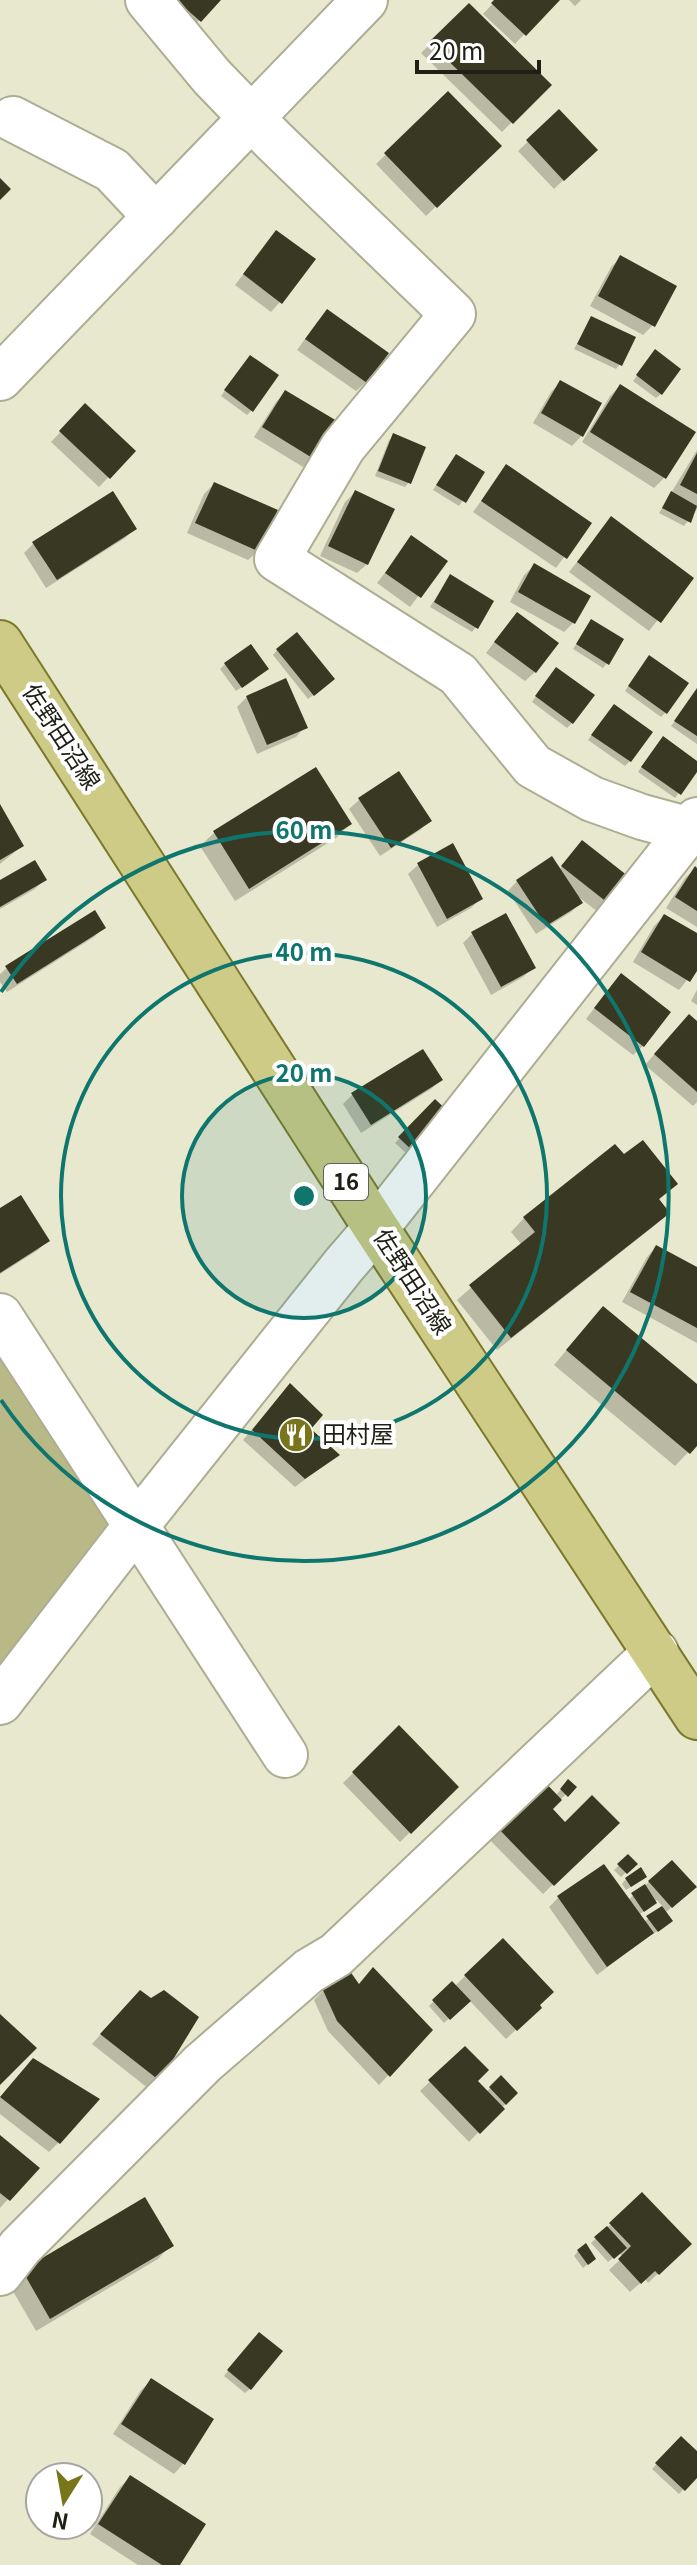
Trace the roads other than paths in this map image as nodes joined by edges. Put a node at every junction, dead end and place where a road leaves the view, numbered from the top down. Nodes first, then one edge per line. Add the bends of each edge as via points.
1 (148, 0) edge
2 (365, 0) edge
3 (252, 118) junction
4 (13, 119) dead end
5 (156, 217) junction
6 (0, 378) edge
7 (0, 643) edge
8 (694, 825) edge
9 (376, 1228) junction
10 (0, 1316) edge
11 (135, 1527) junction
12 (656, 1652) junction
13 (0, 1702) edge
14 (697, 1717) edge
15 (285, 1755) dead end
16 (0, 2273) edge

1 - 3 street
2 - 3 street
3 - 5 street
3 - 8 street via 453,314 343,447 277,559 458,674 533,766 592,799 642,817
4 - 5 street via 112,170
5 - 6 street
7 - 9 main road, 佐野田沼線 / 16
8 - 9 street
9 - 11 street
9 - 12 main road, 佐野田沼線 / 16
10 - 11 street
11 - 13 street
11 - 15 street
12 - 14 main road, 佐野田沼線 / 16
12 - 16 street via 336,1955 309,1971 202,2064

